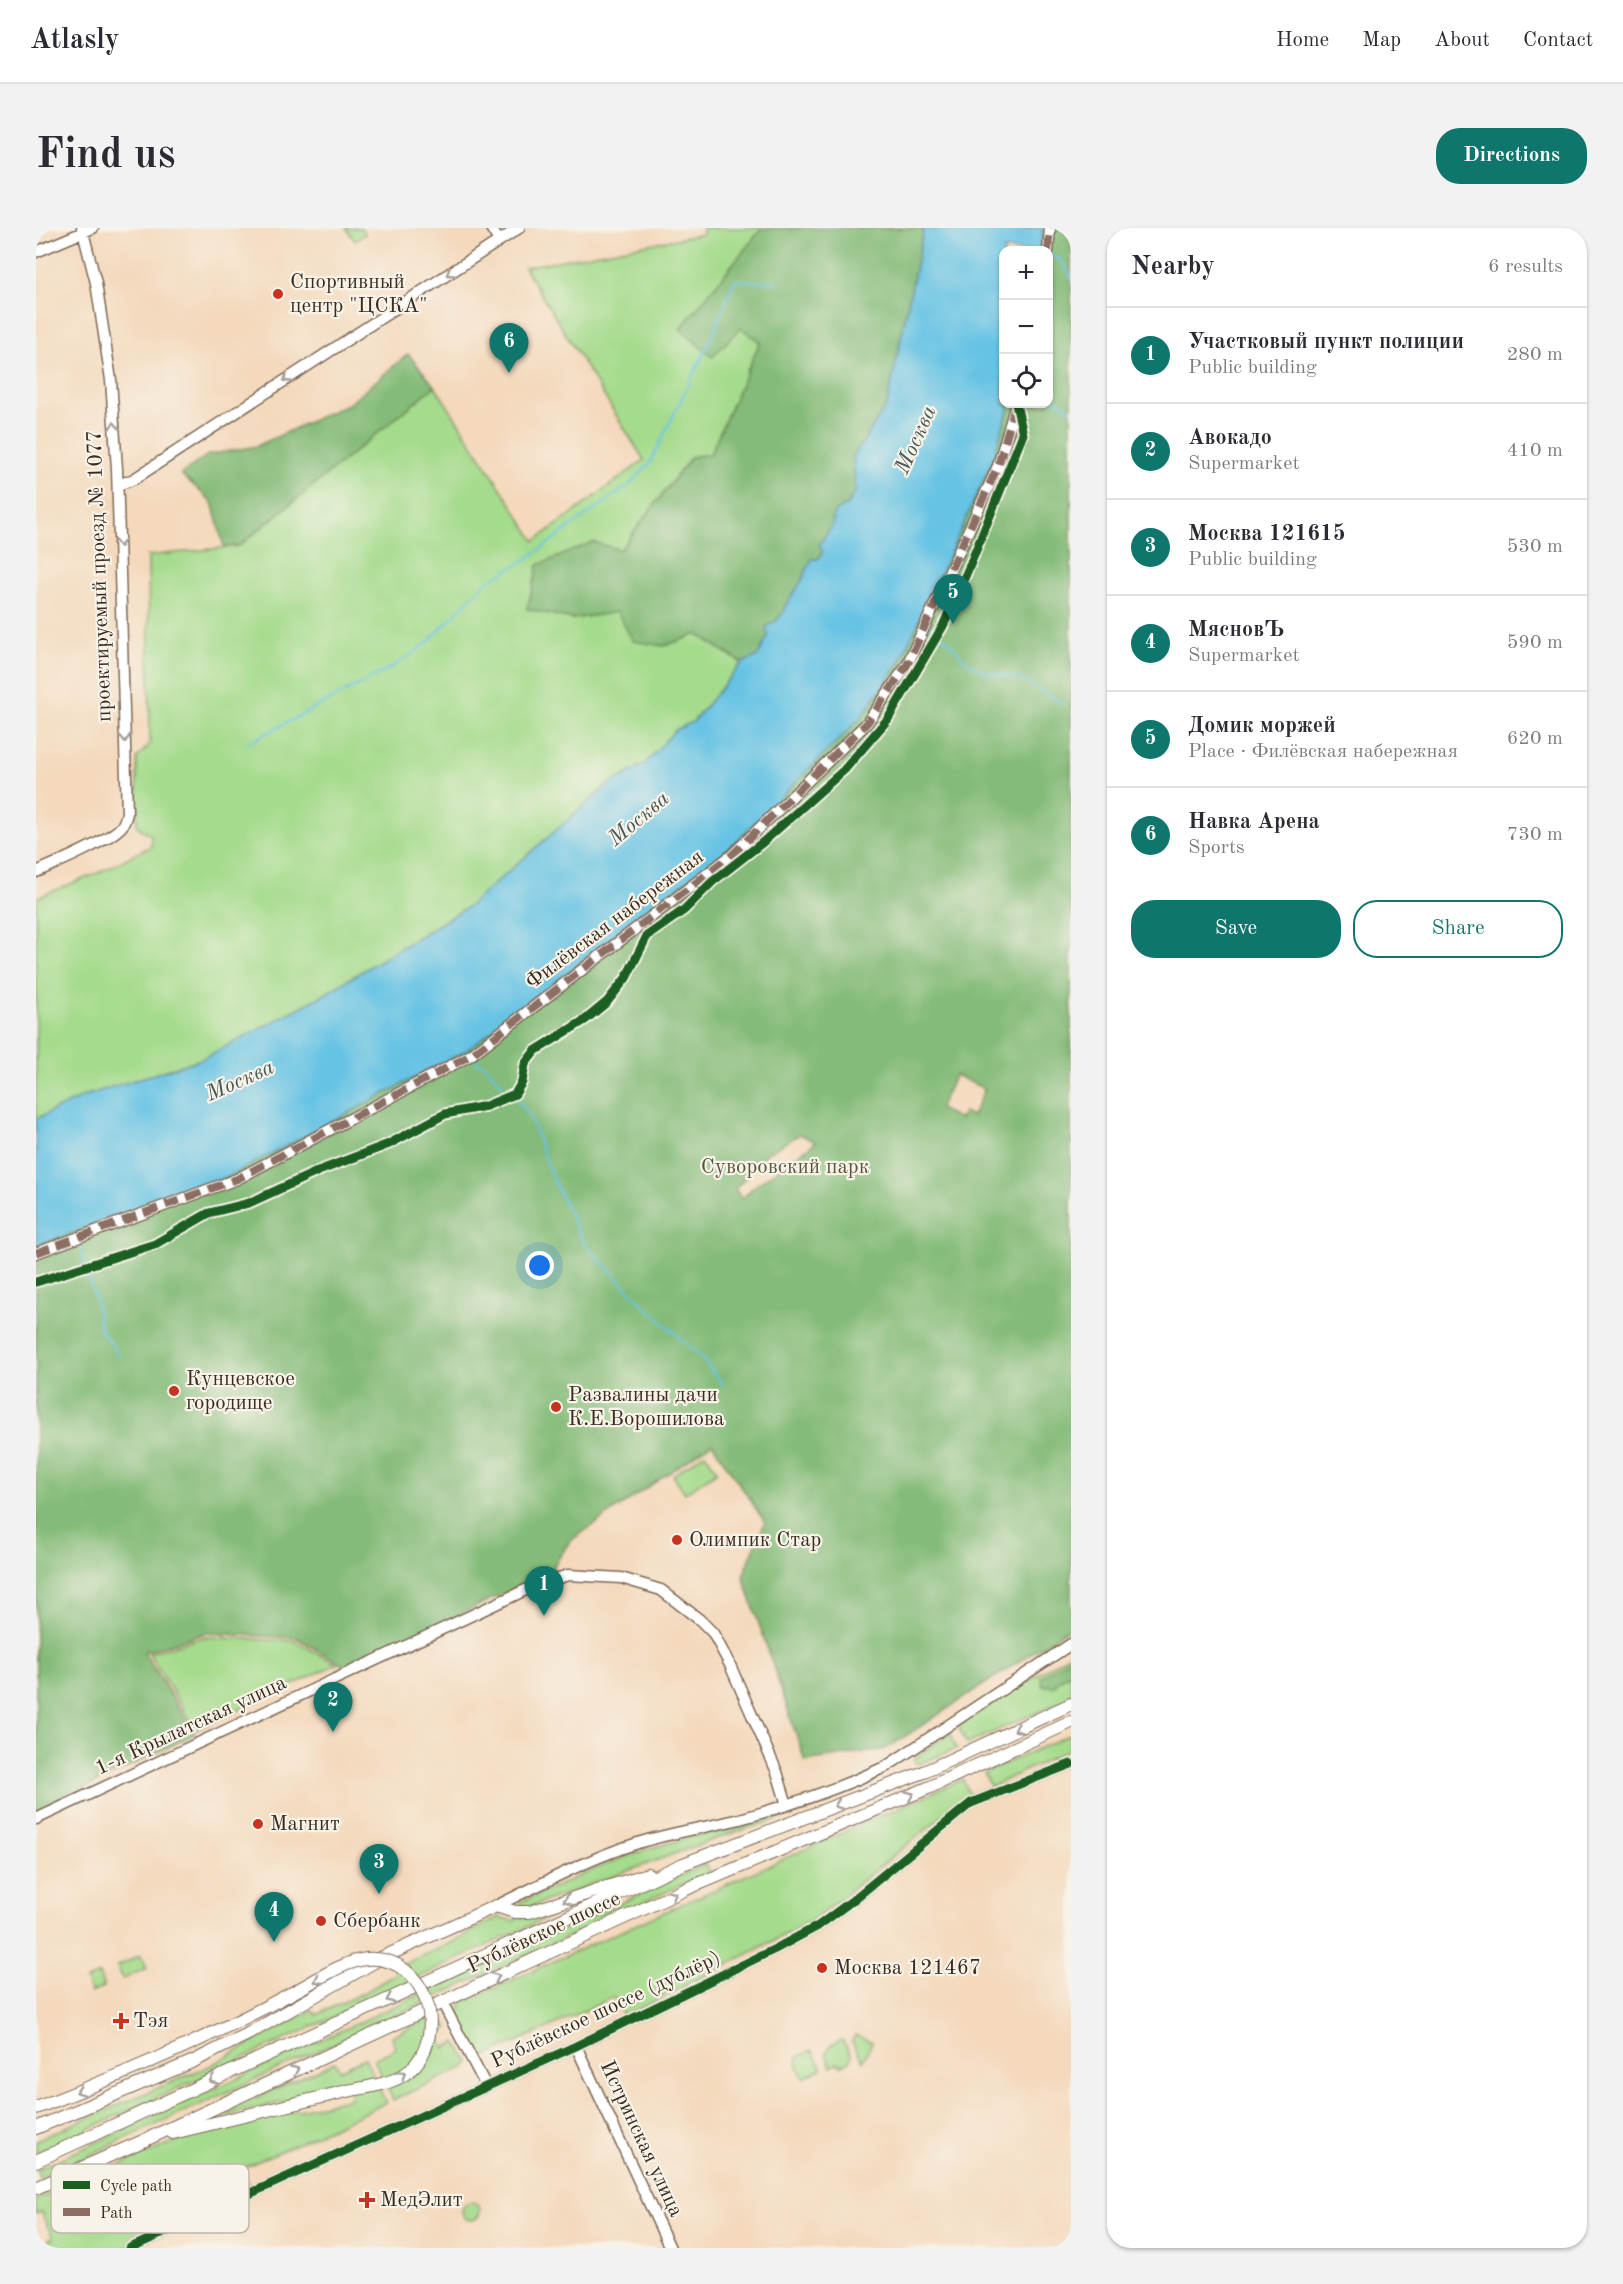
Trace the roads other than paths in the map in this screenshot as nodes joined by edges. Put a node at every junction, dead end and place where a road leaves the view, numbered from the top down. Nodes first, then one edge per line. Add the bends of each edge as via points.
1 (491, 228) edge
2 (519, 228) edge
3 (1050, 228) edge
4 (86, 230) edge
5 (499, 241) junction
6 (1048, 246) edge
7 (36, 252) edge
8 (1015, 408) edge
9 (118, 485) junction
10 (36, 872) edge
11 (36, 1253) edge
12 (1071, 1644) edge
13 (1071, 1704) edge
14 (1071, 1722) edge
15 (1071, 1764) edge
16 (787, 1805) junction
17 (36, 1820) edge
18 (684, 1864) junction
19 (496, 1906) junction
20 (442, 2002) junction
21 (576, 2046) junction
22 (486, 2086) junction
23 (36, 2108) edge
24 (36, 2128) edge
25 (143, 2141) junction
26 (36, 2161) edge
27 (91, 2164) edge
28 (51, 2181) edge
29 (36, 2188) edge
30 (249, 2194) edge
31 (163, 2233) edge
32 (130, 2248) edge
33 (670, 2248) edge

1 - 5 street
2 - 5 street
3 - 6 street
4 - 7 street
9 -> 4 street, проектируемый проезд № 1077 via 111,380
5 -> 9 street via 134,479
8 - 11 street, Филёвская набережная via 998,466 907,665 867,723 732,855 471,1055 237,1179
9 -> 10 street, проектируемый проезд № 1077 via 128,813 121,827 110,835
12 - 16 street via 887,1766 843,1787
13 -> 18 main road, Рублёвское шоссе via 924,1772
20 -> 14 main road, Рублёвское шоссе via 684,1890 928,1788
15 - 21 street, Рублёвское шоссе (дублёр) via 971,1803 818,1926
16 - 17 street, 1-я Крылатская улица via 777,1772 713,1633 660,1590 621,1578 568,1575 532,1587
16 - 19 street via 609,1853
18 -> 19 main road via 530,1912
18 -> 26 main road, Рублёвское шоссе
19 - 24 main road via 381,1958 194,2061
20 - 22 street
25 -> 20 main road, Рублёвское шоссе
21 - 22 street, Рублёвское шоссе (дублёр)
21 - 33 street, Истринская улица
22 - 30 street, Рублёвское шоссе (дублёр)
25 -> 23 main road, bridge via 396,2079 423,2052 430,2035 429,2013 420,1986 405,1970 380,1961 347,1964 189,2046
25 - 27 main road, Рублёвское шоссе
28 - 29 main road, Рублёвское шоссе
31 - 32 street, Рублёвское шоссе (дублёр)

